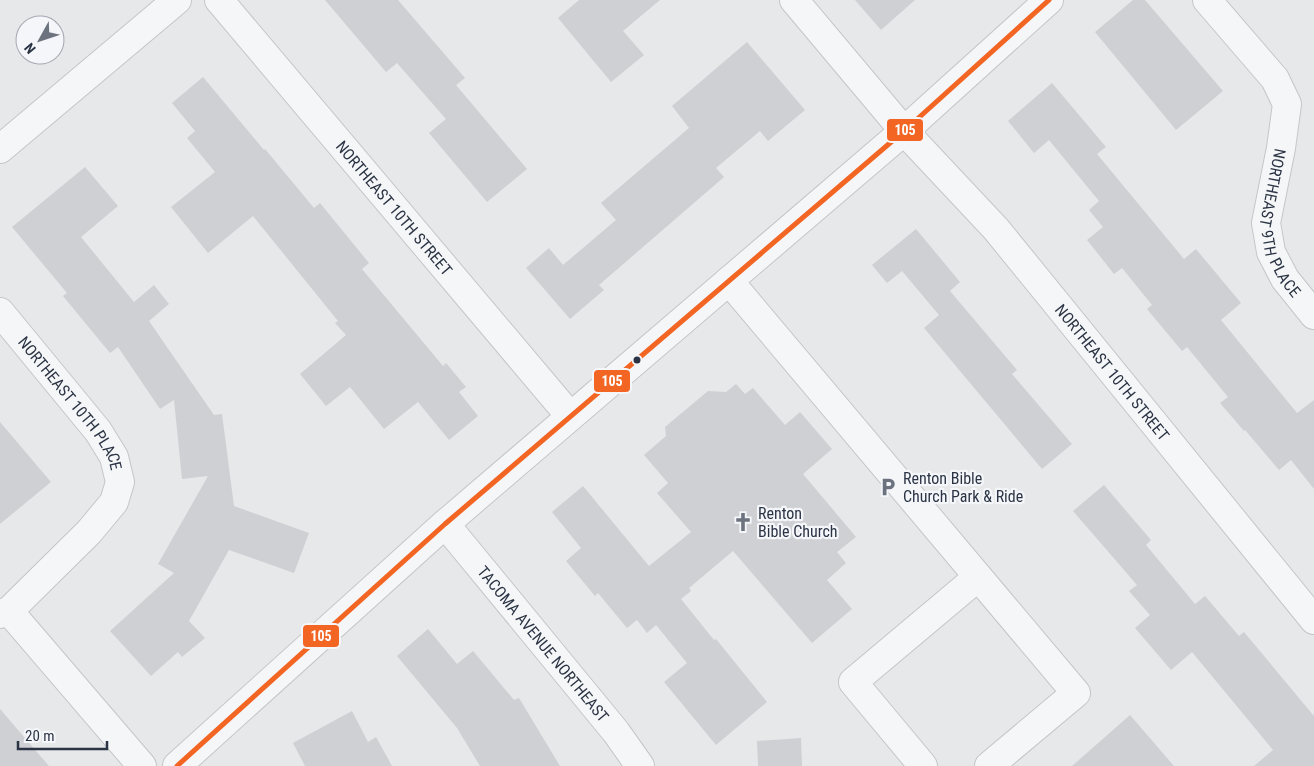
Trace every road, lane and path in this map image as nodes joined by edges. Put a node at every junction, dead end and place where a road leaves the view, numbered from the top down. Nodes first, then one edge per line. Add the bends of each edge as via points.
1 (177, 0) edge
2 (219, 0) edge
3 (794, 0) edge
4 (1208, 0) edge
5 (1044, 2) edge
6 (904, 131) junction
7 (0, 149) edge
8 (728, 281) junction
9 (0, 312) edge
10 (1314, 315) edge
11 (570, 416) junction
12 (445, 524) junction
13 (978, 577) junction
14 (4, 612) edge
15 (1314, 620) edge
16 (142, 766) edge
17 (177, 766) edge
18 (640, 766) edge
19 (923, 766) edge
20 (989, 766) edge

1 - 7 street
2 - 11 street, NORTHEAST 10TH STREET
3 - 6 street, NORTHEAST 10TH STREET
4 - 10 street, NORTHEAST 9TH PLACE via 1275,78 1286,104 1266,223 1271,252 1285,280
5 - 6 street
6 - 8 street
6 - 15 street, NORTHEAST 10TH STREET via 996,229
8 - 11 street
8 - 13 street
9 - 14 street, NORTHEAST 10TH PLACE via 98,431 114,457 120,482 114,502 89,532
11 - 12 street
12 - 17 street
12 - 18 street, TACOMA AVENUE NORTHEAST via 616,732
13 - 19 street via 853,682
13 - 20 street via 1076,693
14 - 16 street

